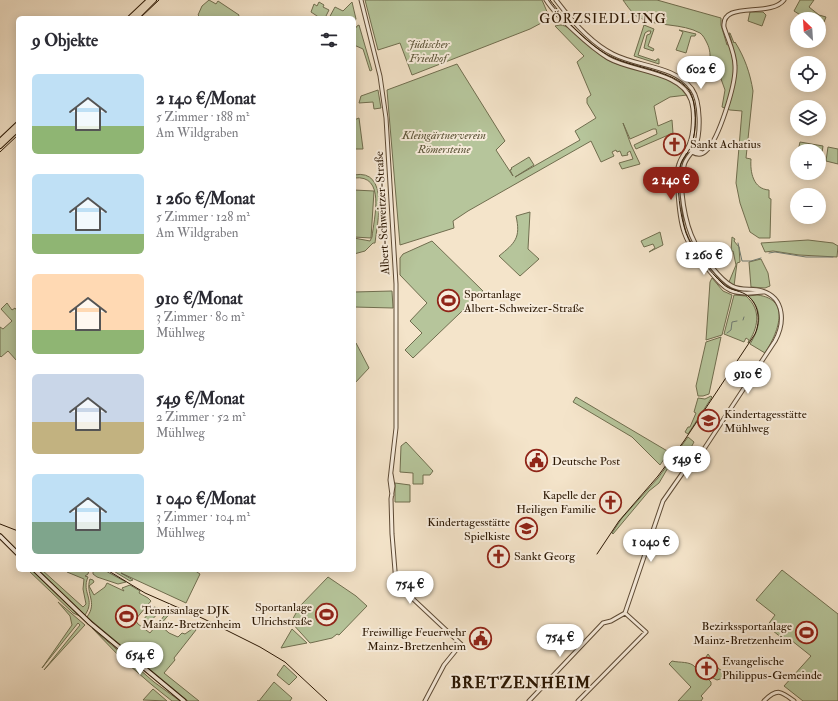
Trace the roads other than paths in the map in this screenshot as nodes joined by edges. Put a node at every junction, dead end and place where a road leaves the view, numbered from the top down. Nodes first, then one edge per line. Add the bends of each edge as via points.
1 (149, 0) edge
2 (154, 0) edge
3 (361, 0) edge
4 (546, 0) edge
5 (556, 0) edge
6 (784, 0) edge
7 (132, 16) edge
8 (138, 16) edge
9 (16, 126) edge
10 (16, 132) edge
11 (0, 141) edge
12 (690, 142) junction
13 (0, 146) edge
14 (692, 151) junction
15 (685, 152) junction
16 (681, 158) junction
17 (686, 161) junction
18 (751, 291) junction
19 (0, 536) edge
20 (16, 552) edge
21 (37, 572) edge
22 (625, 613) junction
23 (184, 701) edge
24 (425, 701) edge
25 (528, 701) edge
26 (578, 701) edge
27 (764, 701) edge
28 (794, 701) edge

1 - 7 highway
2 - 8 highway
3 - 24 street, Albert-Schweitzer-Straße via 380,74 385,106 396,284 396,428 391,474 396,581 398,586 461,644 444,665
4 - 12 street via 559,16 607,57 672,80 684,88 692,105
5 - 14 street via 608,51 669,72 689,85 696,97 699,110 697,140
6 - 14 street via 768,8 728,12 724,27 735,62 735,74 726,109 709,147 703,153
9 - 11 highway
10 - 13 highway
12 - 14 street
12 - 15 street
14 - 15 street
14 - 17 street
15 - 16 street
16 - 17 street
16 - 18 street via 677,171 679,211 681,228 688,243 723,287 737,293
17 - 18 street via 682,172 683,206 696,244 726,282
18 - 22 street via 764,292 775,299 782,323 779,334 704,449 684,471 663,501
19 - 20 main road
21 - 23 main road via 90,623
22 - 25 street via 603,623
22 - 26 street via 646,632
27 - 28 street via 771,694 778,692 784,693

